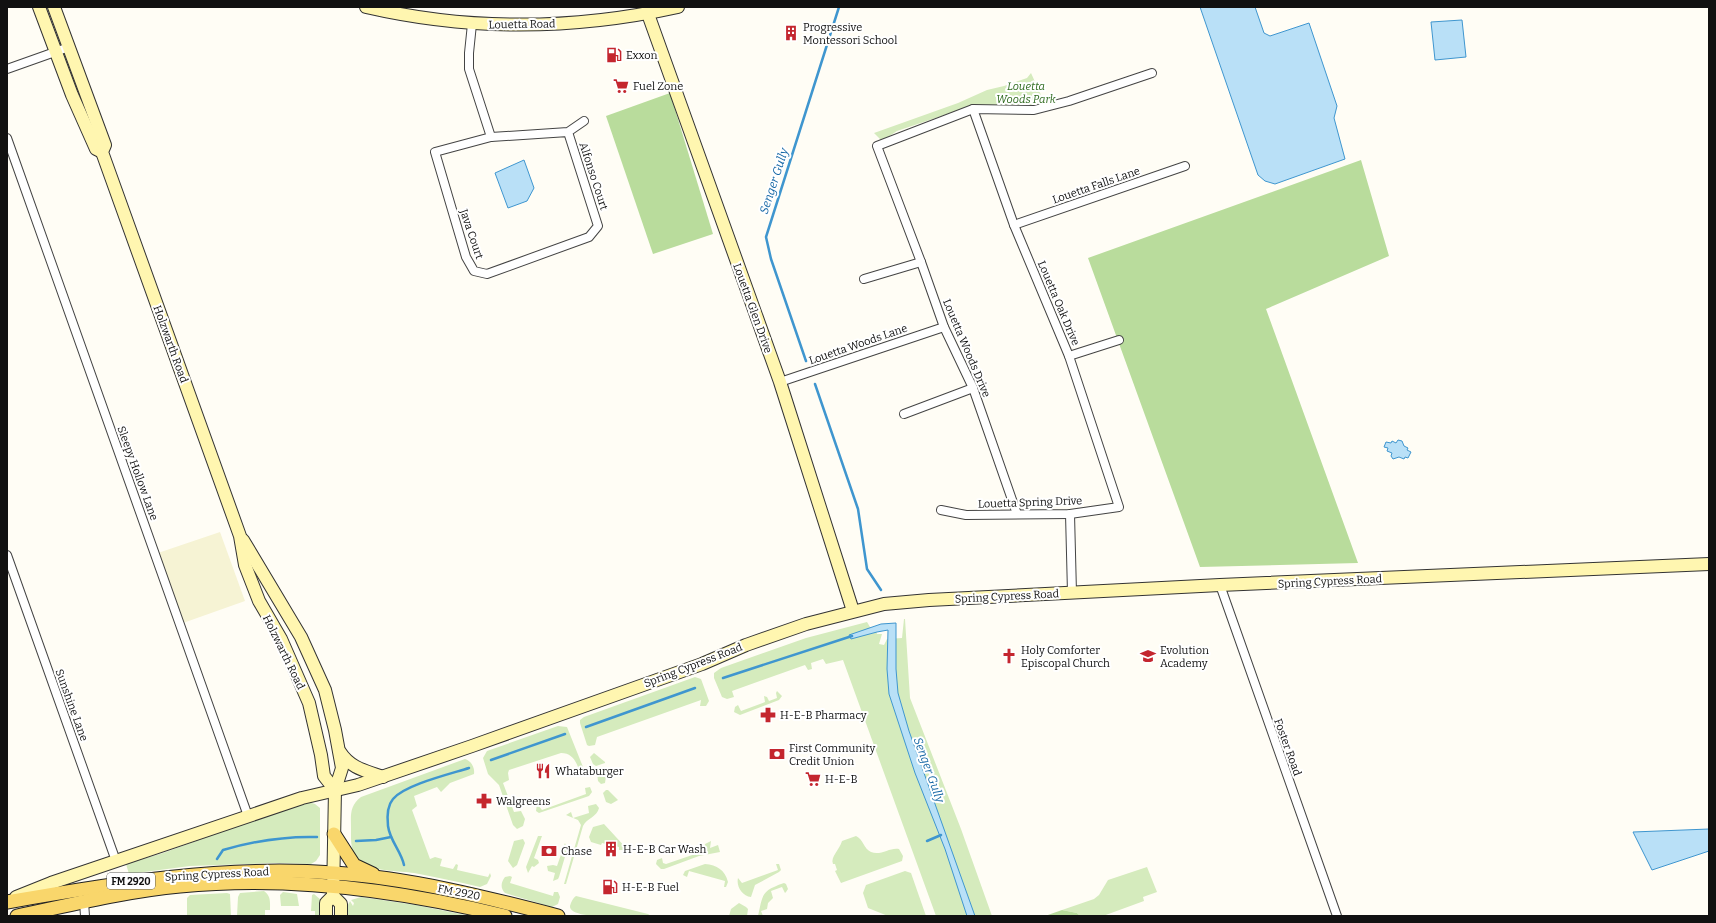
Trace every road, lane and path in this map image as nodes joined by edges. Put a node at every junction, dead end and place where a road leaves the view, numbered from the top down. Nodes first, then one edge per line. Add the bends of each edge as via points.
1 (39, 7) edge
2 (54, 7) edge
3 (366, 7) edge
4 (678, 7) edge
5 (647, 10) edge
6 (472, 24) junction
7 (69, 47) junction
8 (56, 52) junction
9 (7, 69) edge
10 (1152, 73) dead end
11 (973, 109) junction
12 (584, 121) dead end
13 (568, 132) junction
14 (491, 137) junction
15 (7, 138) edge
16 (102, 152) junction
17 (1185, 166) dead end
18 (1014, 225) junction
19 (598, 226) joint
20 (921, 262) junction
21 (864, 279) dead end
22 (944, 327) junction
23 (1119, 340) dead end
24 (1069, 356) junction
25 (780, 382) junction
26 (973, 388) junction
27 (904, 414) dead end
28 (1119, 507) joint
29 (942, 510) dead end
30 (1017, 514) junction
31 (1070, 514) junction
32 (240, 536) junction
33 (7, 555) edge
34 (1709, 564) edge
35 (1220, 585) junction
36 (1072, 593) junction
37 (853, 611) junction
38 (339, 751) junction
39 (382, 777) junction
40 (335, 790) junction
41 (248, 816) junction
42 (334, 834) junction
43 (116, 861) junction
44 (334, 873) junction
45 (380, 878) junction
46 (144, 880) junction
47 (334, 891) junction
48 (7, 901) edge
49 (84, 902) junction
50 (16, 916) edge
51 (85, 916) edge
52 (326, 916) edge
53 (341, 916) edge
54 (505, 916) edge
55 (558, 916) edge
56 (1336, 916) edge

1 - 8 main road, Holzwarth Road
2 - 7 main road, Holzwarth Road
3 - 6 main road, Louetta Road
4 - 5 main road, Louetta Road
5 - 6 main road, Louetta Road via 583,22 527,26
5 - 25 main road, Louetta Glen Drive
6 - 14 street via 469,69
7 - 8 street
7 - 16 main road, Holzwarth Road via 105,145
8 - 9 street
8 - 16 main road, Holzwarth Road via 96,149
10 - 11 street via 1034,110
11 - 18 street, Louetta Oak Drive
11 - 20 street, Louetta Woods Drive via 877,146
12 - 13 street
13 - 14 street
13 - 19 street, Alfonso Court
14 - 19 street, Java Court via 435,152 466,257 474,270 487,274 589,237
15 - 41 street, Sleepy Hollow Lane
16 - 32 main road, Holzwarth Road
17 - 18 street, Louetta Falls Lane
18 - 24 street, Louetta Oak Drive
20 - 21 street
20 - 22 street, Louetta Woods Drive
22 - 25 street, Louetta Woods Lane
22 - 26 street, Louetta Woods Drive
23 - 24 street
24 - 28 street, Louetta Oak Drive
25 - 37 main road, Louetta Glen Drive
26 - 27 street
26 - 30 street, Louetta Woods Drive
28 - 31 street, Louetta Spring Drive
29 - 30 street, Louetta Spring Drive via 966,515
30 - 31 street, Louetta Spring Drive
31 - 36 street
32 - 38 main road, Holzwarth Road via 301,637 315,666 325,690
32 - 40 main road, Holzwarth Road via 244,565 309,703 324,776
33 - 43 street, Sunshine Lane
34 - 35 main road, Spring Cypress Road
35 - 36 main road, Spring Cypress Road
35 - 56 street, Foster Road
36 - 37 main road, Spring Cypress Road via 922,600 884,604
37 - 39 main road, Spring Cypress Road via 750,643 702,664
38 - 39 main road via 355,768
38 - 40 main road, Holzwarth Road via 342,768
39 - 40 main road, Spring Cypress Road
40 - 41 main road, Spring Cypress Road
40 - 42 main road, Holzwarth Road
41 - 43 main road, Spring Cypress Road
42 - 44 main road, Holzwarth Road
42 - 45 main road via 354,865
43 - 48 main road, Spring Cypress Road
44 - 45 main road, FM 2920 / FM 2920
44 - 46 main road, Spring Cypress Road / FM 2920 via 255,871
44 - 47 main road, Holzwarth Road
45 - 55 main road, FM 2920 / FM 2920 via 492,899
46 - 48 main road, Spring Cypress Road / FM 2920
46 - 49 main road via 137,886 91,893
47 - 49 main road, Spring Cypress Road / FM 2920 via 274,882 181,886
47 - 52 main road, Holzwarth Road via 326,903
47 - 53 main road, Holzwarth Road via 341,904
47 - 54 main road, FM 2920 / FM 2920 via 423,899
49 - 50 main road, Spring Cypress Road / FM 2920
49 - 51 street

